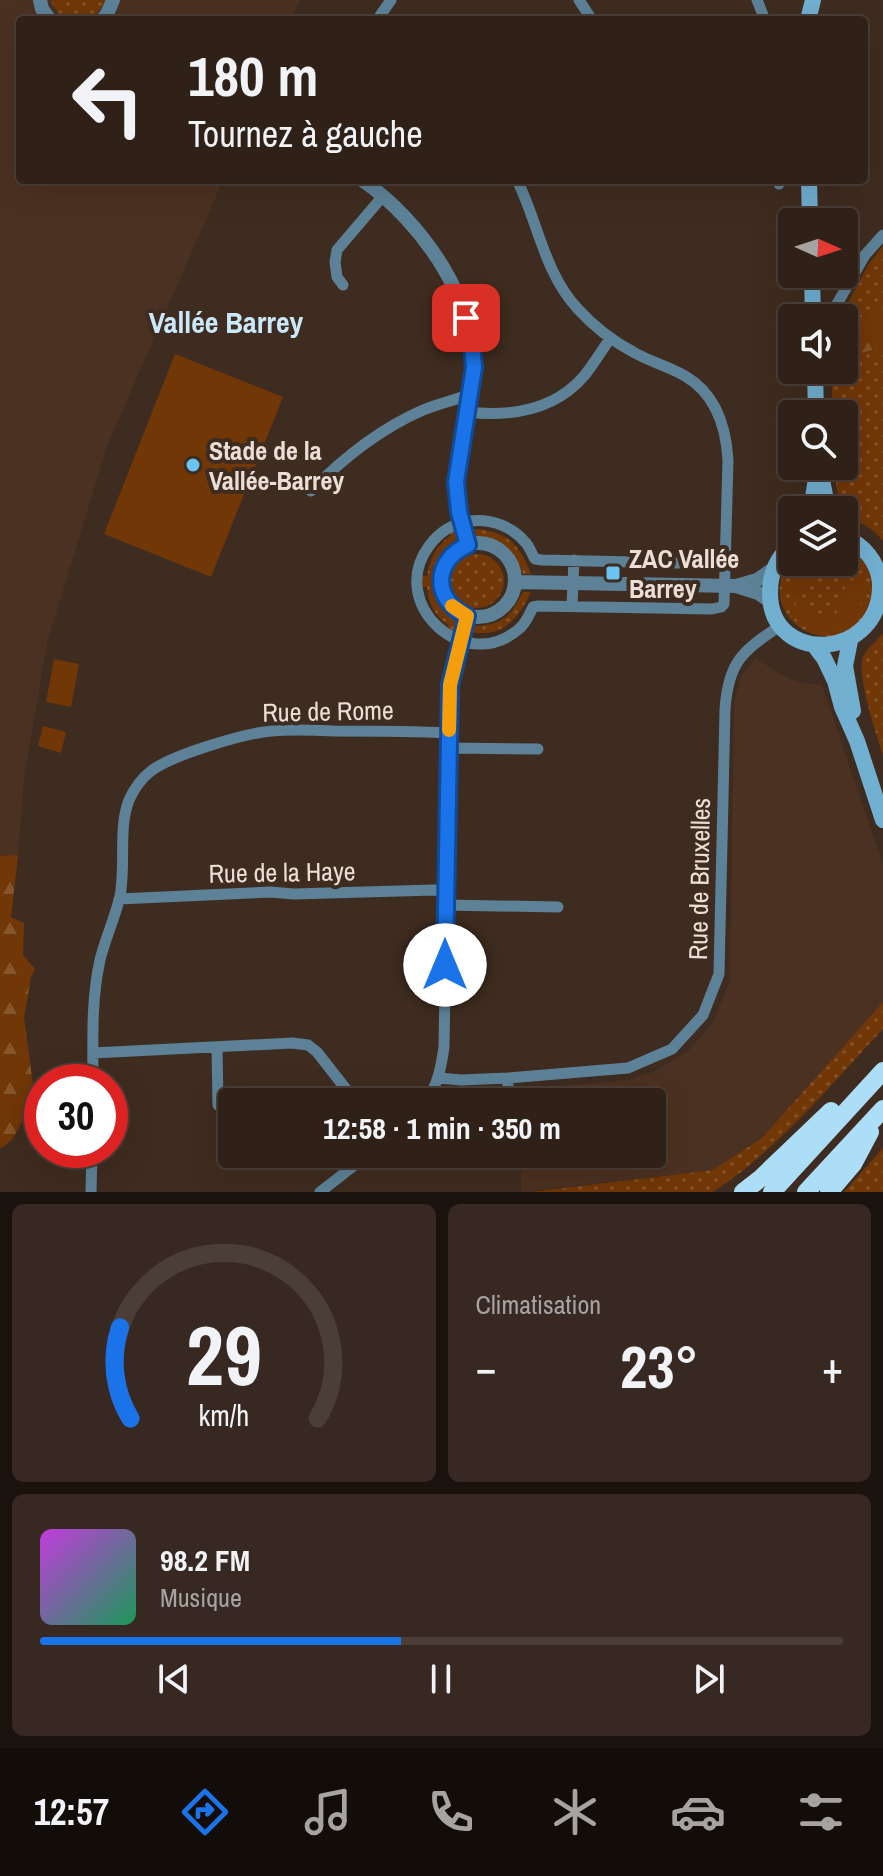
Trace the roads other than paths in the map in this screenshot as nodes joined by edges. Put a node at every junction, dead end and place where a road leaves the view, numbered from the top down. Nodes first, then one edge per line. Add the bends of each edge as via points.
1 (367, 184) edge
2 (519, 184) edge
3 (809, 184) edge
4 (383, 196) junction
5 (810, 208) edge
6 (883, 235) edge
7 (343, 285) dead end
8 (837, 304) edge
9 (610, 339) junction
10 (471, 394) junction
11 (467, 412) junction
12 (311, 491) dead end
13 (461, 523) junction
14 (468, 545) junction
15 (858, 545) edge
16 (574, 560) junction
17 (778, 561) edge
18 (726, 564) junction
19 (773, 569) junction
20 (515, 582) junction
21 (573, 583) junction
22 (731, 586) junction
23 (770, 601) junction
24 (572, 606) junction
25 (467, 616) junction
26 (781, 625) junction
27 (460, 641) junction
28 (850, 641) junction
29 (814, 645) junction
30 (449, 733) junction
31 (857, 741) junction
32 (449, 748) junction
33 (538, 749) dead end
34 (883, 820) edge
35 (445, 891) junction
36 (119, 899) junction
37 (445, 905) junction
38 (558, 907) dead end
39 (217, 1047) junction
40 (93, 1053) junction
41 (93, 1064) edge
42 (883, 1071) edge
43 (439, 1078) junction
44 (508, 1078) junction
45 (345, 1088) edge
46 (435, 1088) edge
47 (508, 1088) edge
48 (862, 1094) junction
49 (218, 1105) dead end
50 (882, 1110) edge
51 (92, 1168) edge
52 (351, 1168) edge
53 (91, 1192) edge
54 (320, 1192) edge
55 (743, 1192) edge
56 (772, 1192) edge
57 (806, 1192) edge
58 (829, 1192) edge

1 - 4 street
2 - 9 street via 562,288
3 - 5 main road
4 - 7 street via 337,250 337,277
4 - 10 street via 430,248 455,293 473,352
6 - 8 street
9 - 11 street via 579,381 553,401 513,414
9 - 18 street via 684,375 713,401 727,444
10 - 11 street
10 - 12 street via 382,432
11 - 13 street via 456,482
13 - 14 street
13 - 16 street via 502,525 521,537 535,559
13 - 27 street via 430,544 417,587 429,618
14 - 20 street via 501,552
14 - 25 street via 452,554 441,580 446,598
15 - 28 main road via 871,557 881,593 874,617
16 - 18 street
16 - 21 street
17 - 19 main road
18 - 22 street
19 - 22 street via 757,580
19 - 23 main road
20 - 21 street
20 - 25 street via 499,611
21 - 22 street
21 - 24 street
22 - 23 street
22 - 24 street via 717,609
23 - 26 main road
24 - 27 street via 533,607 519,629 500,640
25 - 27 street
26 - 29 main road
26 - 44 street, Rue de Bruxelles via 744,653 728,682 719,974 703,1015 672,1049 628,1068
27 - 30 street via 450,685
28 - 29 main road
28 - 31 main road via 845,666
29 - 31 main road via 835,681
30 - 32 street
30 - 36 street, Rue de Rome via 273,731 166,762 145,776 129,800
31 - 34 main road
32 - 33 street
32 - 35 street
35 - 36 street, Rue de la Haye
35 - 37 street
36 - 40 street, Rue de Rome via 96,982
37 - 38 street
37 - 43 street
39 - 40 street
39 - 45 street via 308,1045
39 - 49 street
40 - 41 street, Rue de Rome
42 - 48 highway
43 - 44 street, Rue de Bruxelles
43 - 46 street
44 - 47 street
48 - 55 highway via 837,1106
48 - 56 highway
50 - 57 highway
50 - 58 highway via 853,1164
51 - 53 street
52 - 54 street

